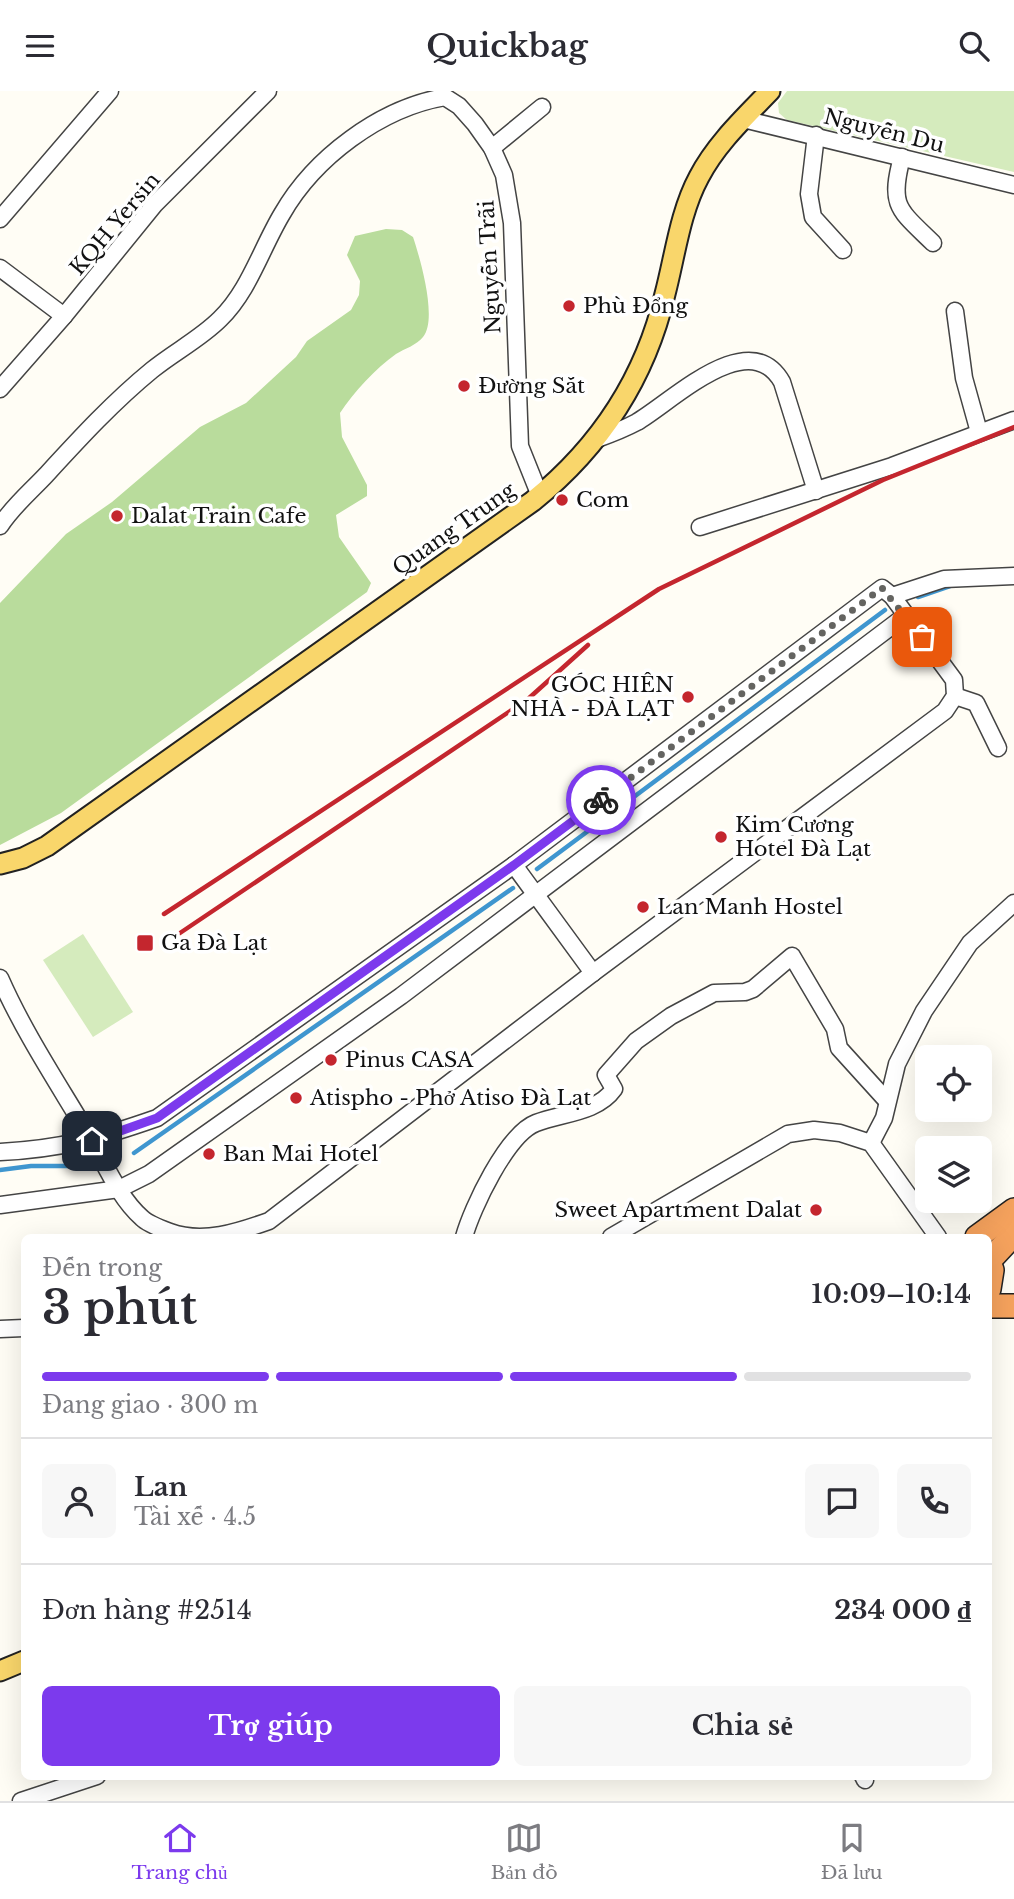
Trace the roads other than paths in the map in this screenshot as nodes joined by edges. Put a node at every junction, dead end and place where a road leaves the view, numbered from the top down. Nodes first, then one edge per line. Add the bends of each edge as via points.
1 (110, 91) edge
2 (268, 91) edge
3 (770, 91) edge
4 (542, 107) dead end
5 (743, 119) junction
6 (816, 135) junction
7 (492, 148) junction
8 (902, 157) junction
9 (1014, 185) edge
10 (0, 219) edge
11 (933, 243) dead end
12 (843, 250) dead end
13 (0, 268) edge
14 (955, 311) dead end
15 (64, 316) junction
16 (0, 389) edge
17 (1014, 420) edge
18 (979, 432) junction
19 (597, 439) junction
20 (816, 491) junction
21 (540, 496) junction
22 (0, 524) edge
23 (700, 527) dead end
24 (1014, 576) edge
25 (892, 597) junction
26 (905, 616) junction
27 (955, 697) junction
28 (999, 748) dead end
29 (0, 864) edge
30 (514, 865) junction
31 (533, 894) junction
32 (1014, 903) edge
33 (593, 973) junction
34 (0, 978) edge
35 (887, 1101) junction
36 (92, 1141) junction
37 (871, 1143) junction
38 (0, 1152) edge
39 (119, 1189) junction
40 (0, 1205) edge
41 (1014, 1210) edge
42 (179, 1234) edge
43 (231, 1234) edge
44 (465, 1234) edge
45 (616, 1234) edge
46 (936, 1234) edge
47 (981, 1234) edge
48 (1014, 1234) edge
49 (992, 1267) edge
50 (992, 1272) edge
51 (1014, 1281) edge
52 (992, 1306) edge
53 (1014, 1306) edge
54 (21, 1328) edge
55 (0, 1329) edge
56 (21, 1662) edge
57 (0, 1671) edge
58 (85, 1780) edge
59 (21, 1801) edge

1 - 10 street
2 - 15 street, KQH Yersin via 155,204
3 - 5 main road, Quang Trung
4 - 7 street
5 - 6 street, Nguyễn Du
5 - 19 main road, Quang Trung via 699,176 646,357
6 - 8 street, Nguyễn Du
6 - 12 street via 809,194 813,217
7 - 21 street, Nguyễn Trãi via 504,175 512,223 520,446
7 - 22 street, Nguyễn Trãi via 459,106 445,97 380,122 335,151 305,179 242,292 220,319 101,416
8 - 9 street, Nguyễn Du
8 - 11 street via 894,196 900,209
13 - 15 street
14 - 18 street via 964,377
15 - 16 street, KQH Yersin
17 - 18 street
18 - 20 street
19 - 20 street via 636,422 716,369 757,360 773,367 782,382
19 - 21 main road, Quang Trung
20 - 23 street
21 - 29 main road, Quang Trung via 47,846
24 - 25 street via 944,579
25 - 26 street
25 - 30 street via 882,588
26 - 27 street via 954,680
26 - 31 street
27 - 28 street via 976,703
27 - 33 street via 945,711
30 - 31 street
30 - 36 street via 157,1118
31 - 33 street
31 - 39 street via 370,1019 149,1174
32 - 35 street via 970,943 948,972 904,1047
33 - 43 street via 269,1221
34 - 36 street
35 - 37 street
35 - 44 street via 839,1048 835,1029 792,955 753,989 704,997 636,1041 606,1075 614,1089 606,1100 533,1124 518,1136
36 - 38 street via 47,1150
36 - 39 street
37 - 45 street via 840,1132 788,1134
37 - 46 street
39 - 40 street
39 - 42 street via 142,1218
41 - 47 highway
48 - 49 highway
50 - 51 highway
52 - 53 highway
54 - 55 street
56 - 57 main road
58 - 59 street

